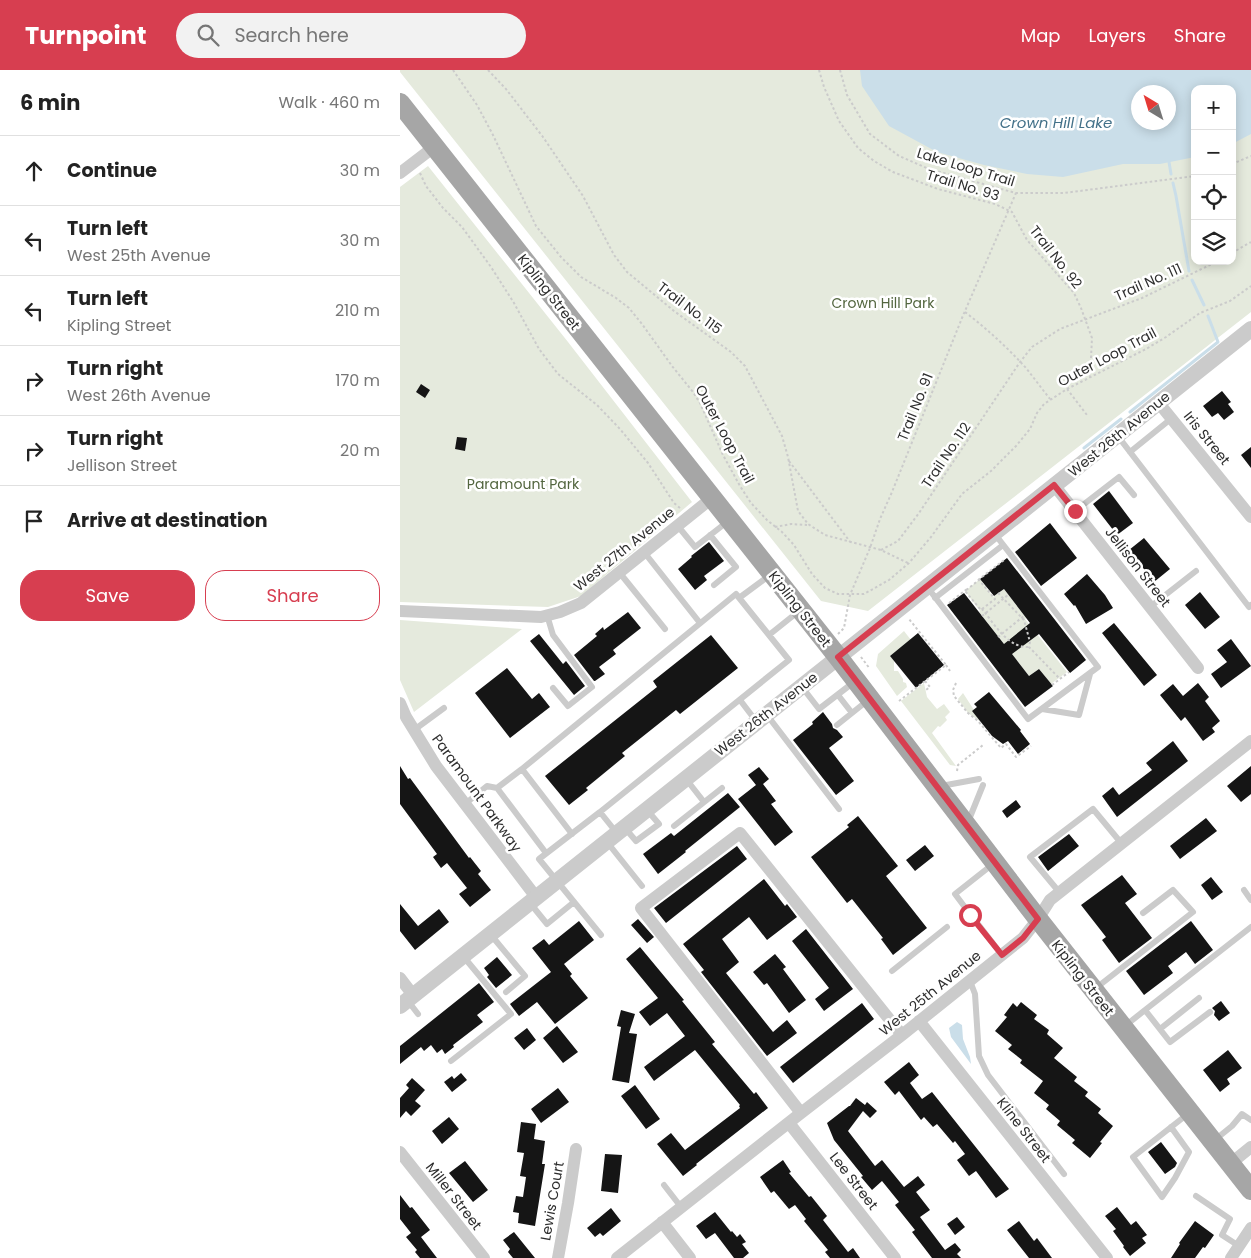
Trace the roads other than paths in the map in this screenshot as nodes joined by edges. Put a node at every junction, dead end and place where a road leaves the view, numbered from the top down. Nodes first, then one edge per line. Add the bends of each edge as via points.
1 (400, 103) edge
2 (434, 147) junction
3 (400, 173) edge
4 (1251, 329) edge
5 (1158, 402) junction
6 (1172, 418) junction
7 (1117, 435) junction
8 (1130, 452) junction
9 (1054, 485) junction
10 (1134, 495) dead end
11 (712, 498) junction
12 (1075, 511) junction
13 (1251, 517) edge
14 (730, 520) junction
15 (677, 525) junction
16 (710, 535) junction
17 (999, 539) junction
18 (644, 552) junction
19 (1196, 571) dead end
20 (619, 572) junction
21 (772, 574) junction
22 (714, 585) dead end
23 (931, 592) junction
24 (739, 598) junction
25 (1251, 605) edge
26 (1150, 607) junction
27 (801, 610) junction
28 (400, 612) edge
29 (547, 615) junction
30 (700, 623) junction
31 (665, 629) dead end
32 (769, 636) junction
33 (838, 657) junction
34 (1198, 668) dead end
35 (1090, 674) junction
36 (856, 681) junction
37 (801, 686) junction
38 (553, 688) dead end
39 (838, 695) junction
40 (870, 699) junction
41 (740, 700) junction
42 (400, 703) edge
43 (444, 708) dead end
44 (1042, 709) junction
45 (852, 713) junction
46 (761, 718) junction
47 (837, 725) dead end
48 (414, 730) junction
49 (1251, 741) edge
50 (522, 769) junction
51 (685, 778) junction
52 (937, 787) junction
53 (497, 788) junction
54 (722, 788) dead end
55 (704, 802) junction
56 (465, 804) junction
57 (838, 809) dead end
58 (600, 812) junction
59 (674, 826) dead end
60 (966, 826) junction
61 (572, 834) junction
62 (616, 834) junction
63 (1122, 844) junction
64 (546, 853) junction
65 (994, 863) junction
66 (556, 881) junction
67 (642, 886) dead end
68 (1244, 890) dead end
69 (1060, 893) junction
70 (532, 900) junction
71 (1251, 900) edge
72 (574, 902) junction
73 (964, 906) dead end
74 (1142, 914) dead end
75 (970, 915) dead end
76 (1038, 919) junction
77 (947, 927) dead end
78 (1251, 927) edge
79 (490, 934) junction
80 (601, 935) dead end
81 (463, 955) junction
82 (1002, 955) junction
83 (892, 971) dead end
84 (400, 978) edge
85 (970, 981) junction
86 (1093, 990) junction
87 (506, 992) dead end
88 (1199, 998) dead end
89 (407, 1000) edge
90 (1145, 1010) junction
91 (1210, 1012) dead end
92 (418, 1014) dead end
93 (919, 1022) junction
94 (1123, 1028) junction
95 (1160, 1029) junction
96 (902, 1035) junction
97 (451, 1062) dead end
98 (801, 1113) junction
99 (1190, 1113) junction
100 (1251, 1120) edge
101 (789, 1123) junction
102 (1171, 1128) junction
103 (1213, 1142) junction
104 (1251, 1147) edge
105 (576, 1149) dead end
106 (400, 1152) edge
107 (1230, 1164) junction
108 (1064, 1174) dead end
109 (664, 1184) dead end
110 (1251, 1190) edge
111 (1196, 1196) dead end
112 (682, 1207) junction
113 (662, 1222) junction
114 (1251, 1228) edge
115 (1239, 1246) junction
116 (484, 1258) edge
117 (558, 1258) edge
118 (617, 1258) edge
119 (690, 1258) edge
120 (895, 1258) edge
121 (1106, 1258) edge
122 (1231, 1258) edge

1 - 2 main road, Kipling Street
2 - 3 street
2 - 11 main road, Kipling Street
4 - 5 street, West 26th Avenue
5 - 6 street, Iris Street
5 - 7 street, West 26th Avenue
6 - 8 lane
6 - 13 street, Iris Street
7 - 8 lane
7 - 9 street, West 26th Avenue
8 - 25 lane via 1249,607
9 - 12 street, Jellison Street
9 - 17 street, West 26th Avenue
10 - 12 lane via 1120,477
11 - 14 main road, Kipling Street
11 - 15 street, West 27th Avenue
12 - 26 street, Jellison Street
14 - 16 lane
14 - 21 main road, Kipling Street
15 - 16 lane via 695,547
15 - 18 street, West 27th Avenue
16 - 22 lane via 736,567
17 - 23 street, West 26th Avenue
17 - 35 lane via 1098,667
18 - 20 street, West 27th Avenue
18 - 30 lane
19 - 26 lane
20 - 29 street, West 27th Avenue via 581,603
20 - 31 lane
21 - 24 lane
21 - 27 main road, Kipling Street
23 - 33 street, West 26th Avenue
23 - 44 lane via 1028,719
24 - 30 lane via 736,594
24 - 32 lane
26 - 34 street, Jellison Street
27 - 32 lane
27 - 33 main road, Kipling Street
28 - 29 street, West 27th Avenue
29 - 38 lane via 553,635 592,687 568,706
30 - 50 lane
32 - 41 lane via 789,660
33 - 36 main road, Kipling Street
33 - 37 street, West 26th Avenue
35 - 44 lane
35 - 44 lane via 1079,715
36 - 39 lane
36 - 40 main road, Kipling Street
37 - 39 lane via 819,709
37 - 46 street, West 26th Avenue
39 - 45 lane
40 - 45 lane
40 - 52 main road, Kipling Street
41 - 46 lane
41 - 58 lane
42 - 48 street, Paramount Parkway
43 - 48 lane
45 - 47 lane
46 - 51 street, West 26th Avenue
46 - 57 lane
48 - 56 street, Paramount Parkway
49 - 63 street, West 25th Avenue
50 - 53 lane
50 - 61 lane
51 - 55 lane
51 - 62 street, West 26th Avenue
52 - 60 main road, Kipling Street
52 - 60 lane via 981,782
53 - 56 lane via 488,786
53 - 64 lane
54 - 55 lane
55 - 59 lane
56 - 70 street, Paramount Parkway
58 - 61 lane
58 - 62 lane
60 - 65 main road, Kipling Street
61 - 64 lane
62 - 66 street, West 26th Avenue
62 - 67 lane
63 - 69 street, West 25th Avenue
63 - 69 lane via 1094,809 1030,857
64 - 66 lane via 539,859
65 - 73 lane via 955,894
65 - 76 main road, Kipling Street
66 - 70 street, West 26th Avenue
66 - 72 lane
68 - 71 lane
69 - 76 street, West 25th Avenue via 1050,900
70 - 72 lane via 547,924
70 - 79 street, West 26th Avenue
72 - 80 lane
74 - 86 lane via 1172,890 1193,912
75 - 82 lane
76 - 82 street, West 25th Avenue via 1023,938
76 - 86 main road, Kipling Street
77 - 83 lane
78 - 90 lane
79 - 81 street, West 26th Avenue
79 - 87 lane via 525,976
81 - 89 street, West 26th Avenue
81 - 97 lane via 510,1014
82 - 85 street, West 25th Avenue
84 - 89 street
85 - 93 street, West 25th Avenue
85 - 108 lane via 975,994 979,1056 988,1075
86 - 94 main road, Kipling Street
88 - 95 lane
89 - 92 lane
90 - 94 lane
90 - 95 lane
91 - 95 lane via 1170,1042
93 - 96 street, West 25th Avenue
93 - 121 street, Kline Street
94 - 99 main road, Kipling Street
96 - 98 street, West 25th Avenue
96 - 98 street via 740,833 641,908
98 - 101 street, West 25th Avenue
99 - 102 lane
99 - 103 main road, Kipling Street
100 - 103 lane via 1242,1114
101 - 112 street, West 25th Avenue
101 - 120 street, Lee Street
102 - 102 lane via 1189,1152 1162,1197 1133,1158
103 - 107 main road, Kipling Street
104 - 107 street
105 - 117 street, Lewis Court
106 - 116 street, Miller Street
107 - 110 main road, Kipling Street
109 - 112 lane
111 - 115 lane via 1230,1219 1222,1235
112 - 113 street, West 25th Avenue
113 - 118 street, West 25th Avenue
113 - 119 street
114 - 115 street
115 - 122 street

